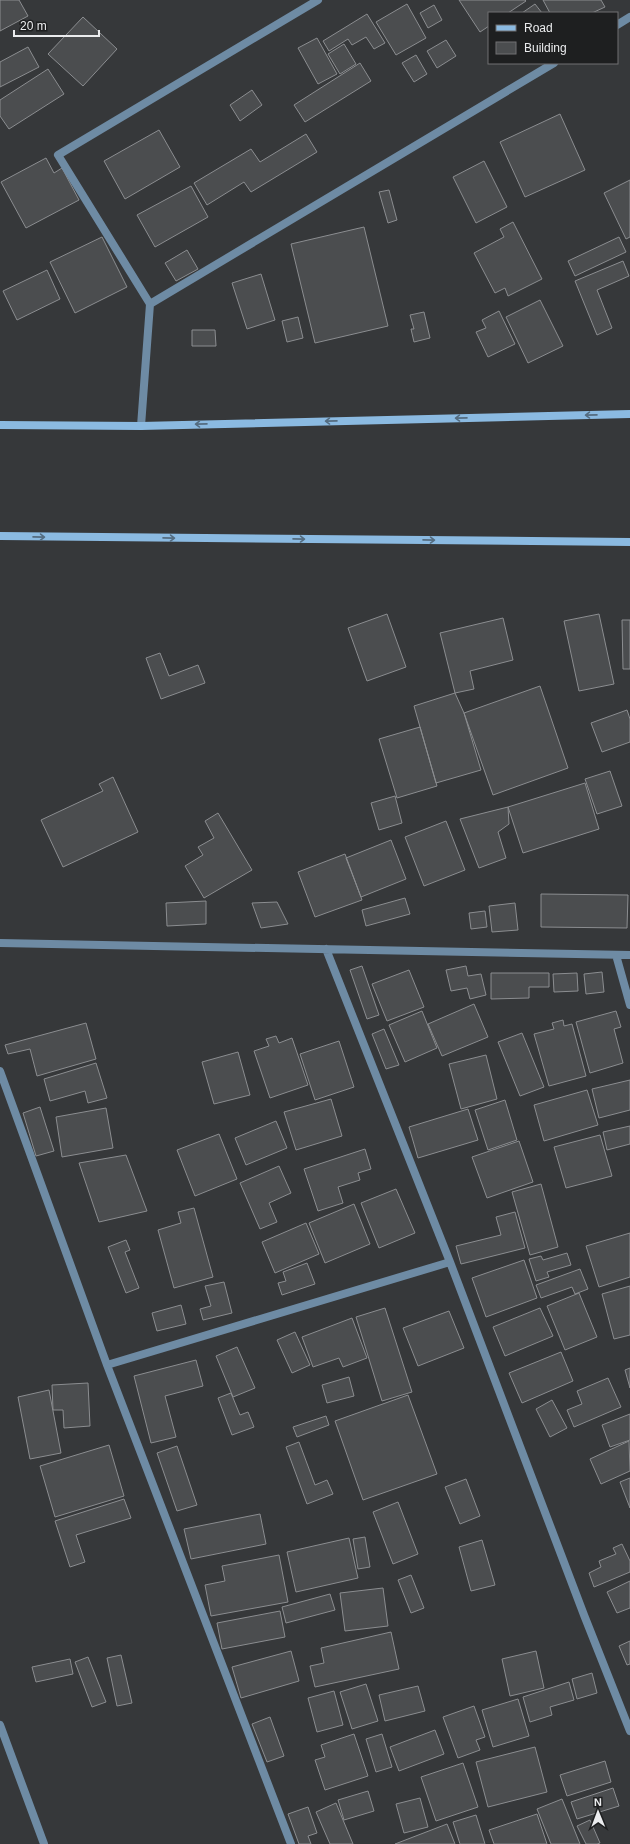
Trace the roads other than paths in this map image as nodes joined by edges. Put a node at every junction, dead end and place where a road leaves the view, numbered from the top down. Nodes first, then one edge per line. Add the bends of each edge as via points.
1 (318, 0) edge
2 (630, 17) edge
3 (618, 24) edge
4 (552, 64) edge
5 (150, 304) junction
6 (630, 414) edge
7 (0, 425) edge
8 (141, 426) junction
9 (0, 536) edge
10 (630, 542) edge
11 (0, 943) edge
12 (326, 949) junction
13 (616, 955) junction
14 (630, 955) edge
15 (630, 1005) edge
16 (0, 1071) edge
17 (450, 1262) junction
18 (107, 1365) junction
19 (0, 1725) edge
20 (630, 1731) edge
21 (44, 1844) edge
22 (291, 1844) edge

1 - 5 street via 58,155
2 - 3 street
4 - 5 street
5 - 8 street
6 -> 8 main road
7 - 8 main road
9 -> 10 main road
11 - 12 street
12 - 13 street
12 - 17 street
13 - 14 street
13 - 15 street
16 - 18 street
17 - 18 street
17 - 20 street
18 - 22 street
19 - 21 street

